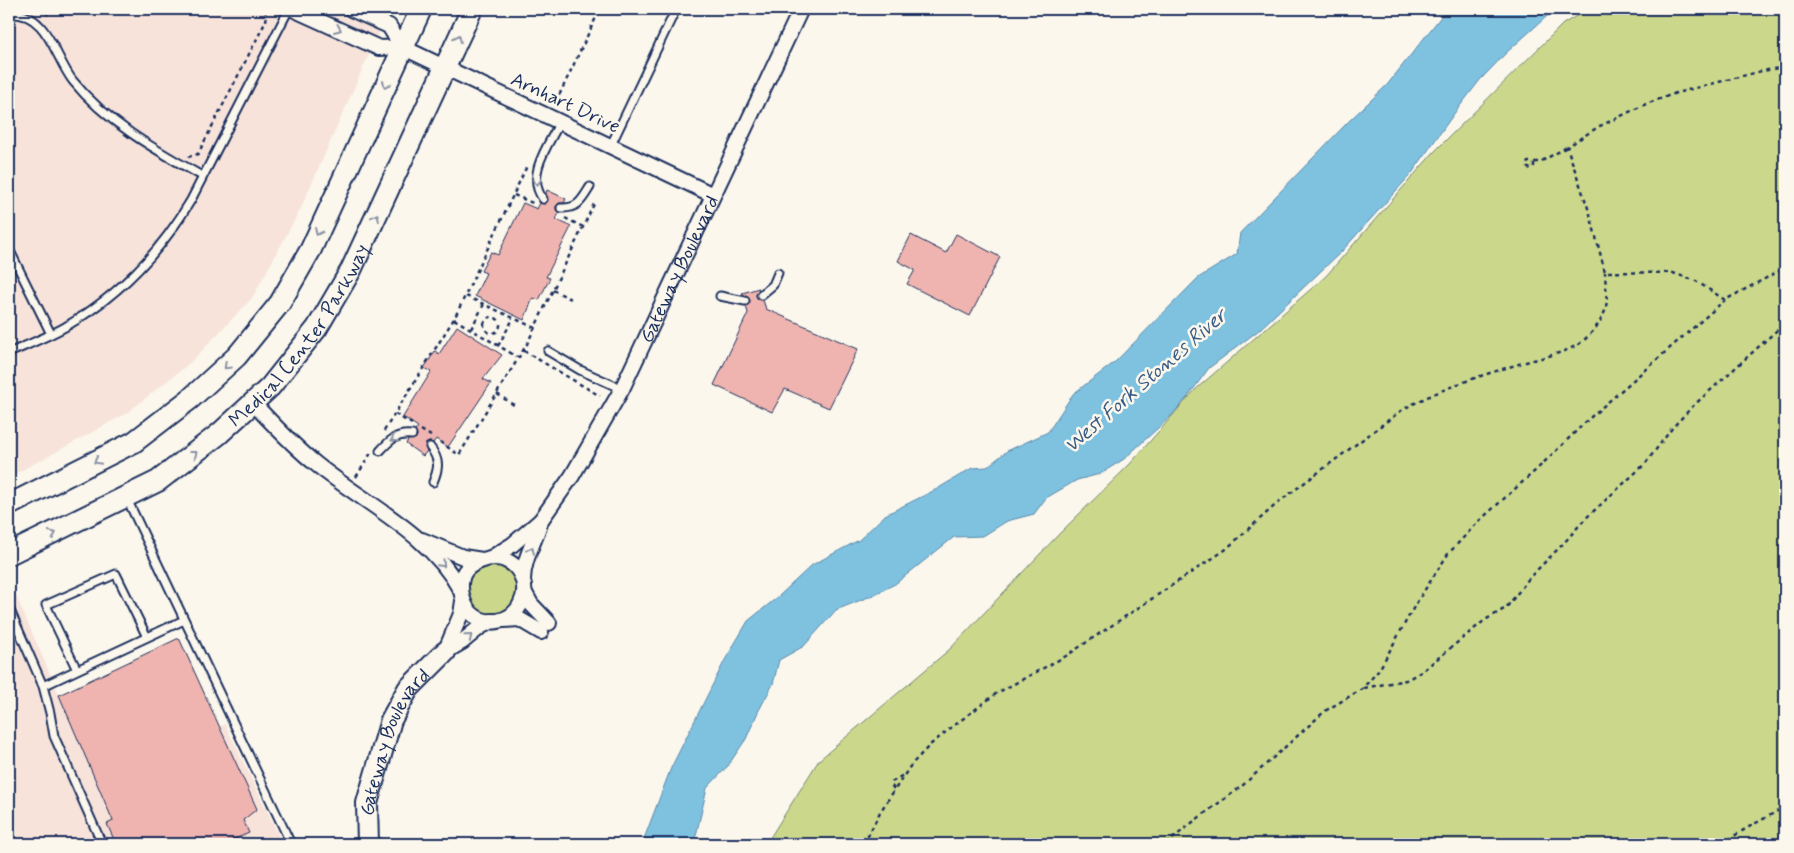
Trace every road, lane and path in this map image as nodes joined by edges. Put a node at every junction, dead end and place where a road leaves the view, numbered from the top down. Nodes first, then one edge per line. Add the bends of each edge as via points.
1 (263, 9) edge
2 (289, 9) edge
3 (293, 9) edge
4 (351, 9) edge
5 (421, 9) edge
6 (472, 9) edge
7 (600, 9) edge
8 (676, 9) edge
9 (801, 9) edge
10 (25, 12) edge
11 (9, 14) edge
12 (402, 47) junction
13 (1785, 67) edge
14 (444, 68) junction
15 (556, 102) dead end
16 (560, 122) junction
17 (611, 145) junction
18 (1567, 147) junction
19 (185, 156) dead end
20 (1534, 163) dead end
21 (527, 166) dead end
22 (202, 176) junction
23 (590, 188) dead end
24 (514, 195) junction
25 (713, 195) junction
26 (543, 199) dead end
27 (594, 204) dead end
28 (540, 207) dead end
29 (561, 208) dead end
30 (557, 215) dead end
31 (583, 227) junction
32 (9, 249) edge
33 (1785, 268) edge
34 (1605, 272) junction
35 (778, 273) dead end
36 (553, 290) junction
37 (761, 295) dead end
38 (466, 296) junction
39 (720, 296) dead end
40 (572, 299) dead end
41 (1725, 300) junction
42 (744, 301) dead end
43 (484, 304) junction
44 (498, 311) junction
45 (478, 317) junction
46 (495, 318) junction
47 (513, 318) junction
48 (454, 319) junction
49 (485, 321) junction
50 (1785, 324) edge
51 (535, 328) junction
52 (471, 329) junction
53 (499, 329) junction
54 (487, 332) junction
55 (506, 332) junction
56 (50, 334) junction
57 (484, 337) junction
58 (498, 346) junction
59 (524, 350) junction
60 (548, 351) dead end
61 (9, 353) edge
62 (519, 359) junction
63 (622, 389) junction
64 (497, 394) junction
65 (600, 396) dead end
66 (253, 403) junction
67 (514, 405) dead end
68 (395, 414) junction
69 (384, 433) dead end
70 (412, 435) dead end
71 (430, 447) dead end
72 (378, 449) joint
73 (356, 477) dead end
74 (433, 482) dead end
75 (126, 497) junction
76 (9, 505) edge
77 (542, 520) junction
78 (419, 538) junction
79 (9, 554) edge
80 (487, 559) junction
81 (524, 586) junction
82 (462, 596) junction
83 (9, 608) edge
84 (184, 620) junction
85 (497, 621) junction
86 (147, 637) junction
87 (444, 652) junction
88 (77, 670) junction
89 (43, 686) junction
90 (1362, 689) junction
91 (904, 774) junction
92 (894, 789) junction
93 (1785, 807) edge
94 (102, 844) edge
95 (291, 844) edge
96 (368, 844) edge
97 (864, 844) edge
98 (1166, 844) edge
99 (1721, 844) edge

1 - 19 path via 267,14 266,21 200,150
2 - 22 lane
3 -> 12 street, Arnhart Drive via 379,48
4 - 12 street, Arnhart Drive via 388,26
5 - 12 main road, Medical Center Parkway
14 -> 6 main road, Medical Center Parkway
7 - 15 path
8 - 17 lane
9 - 25 street, Gateway Boulevard
10 - 11 lane
10 - 22 lane via 42,28 71,79 94,103 134,135
12 - 14 street, Arnhart Drive
12 -> 76 main road, Medical Center Parkway via 311,249 280,303 237,356 190,399 134,442
13 - 18 path via 1653,101 1598,127
14 - 16 street, Arnhart Drive
66 -> 14 main road, Medical Center Parkway via 270,387 317,328 346,278
16 - 17 street, Arnhart Drive
16 -> 26 lane via 535,178
17 - 25 street, Arnhart Drive
18 - 20 path via 1546,160
18 - 34 path via 1590,214
21 - 24 path
22 - 56 lane via 175,226 144,264 105,300
23 - 29 lane via 580,202 570,208
24 - 28 path
24 - 38 path
25 - 63 street, Gateway Boulevard
27 - 31 path
30 - 31 path
31 - 36 path
32 - 56 lane
33 - 41 path
34 - 41 path via 1673,273 1696,281
34 - 91 path via 1606,306 1599,323 1576,346 1467,380 1402,410 1272,507 1225,550 1066,656 997,693 930,745
35 - 37 lane via 773,285
36 - 40 path
36 - 51 path
38 - 43 path
38 - 48 path
39 - 42 lane
41 - 90 path via 1592,416 1448,554 1379,670
43 - 44 path
43 - 45 path
44 - 46 path
44 - 47 path
45 - 49 path
45 - 52 path
46 - 49 path
46 - 53 path
47 - 51 path
47 - 55 path
48 - 52 path
48 - 68 path
49 - 54 path
50 - 90 path via 1680,420 1645,464 1585,519 1530,577 1506,608 1485,620 1421,672 1406,680
51 - 59 path
52 - 57 path
53 - 54 path via 494,333
53 - 55 path
54 - 57 path
55 - 58 path
56 - 61 lane
57 - 58 path
58 - 62 path
59 - 62 path
59 - 65 path
60 - 63 lane
62 - 64 path
63 - 77 street, Gateway Boulevard via 572,476
64 - 67 path
64 - 68 path via 459,455
75 -> 66 main road, Medical Center Parkway via 158,481
66 - 78 street via 315,463
68 - 69 path
70 -> 72 lane via 390,439
71 - 74 lane via 439,468
72 - 73 path
79 -> 75 main road, Medical Center Parkway
75 - 84 lane
77 - 80 street via 512,545
81 -> 77 street via 526,562
78 - 80 street via 463,558
78 -> 82 street via 453,575
80 - 81 street via 504,559 511,563 519,571
80 - 82 street via 466,570 461,585
81 - 85 street via 518,609 513,615
81 - 85 street via 545,627 518,620
82 - 85 street via 471,613 485,621
82 - 87 street via 462,614
83 - 89 lane
84 - 86 lane
84 - 95 lane
87 -> 85 street via 480,627
86 - 88 lane
86 - 88 lane via 116,574 46,606
87 - 96 main road, Gateway Boulevard via 408,689 391,720 367,803
88 - 89 lane
89 - 94 lane via 54,736
90 - 98 path via 1325,711 1242,786
91 - 92 path
91 - 92 path via 892,782
92 - 97 path
93 - 99 path

